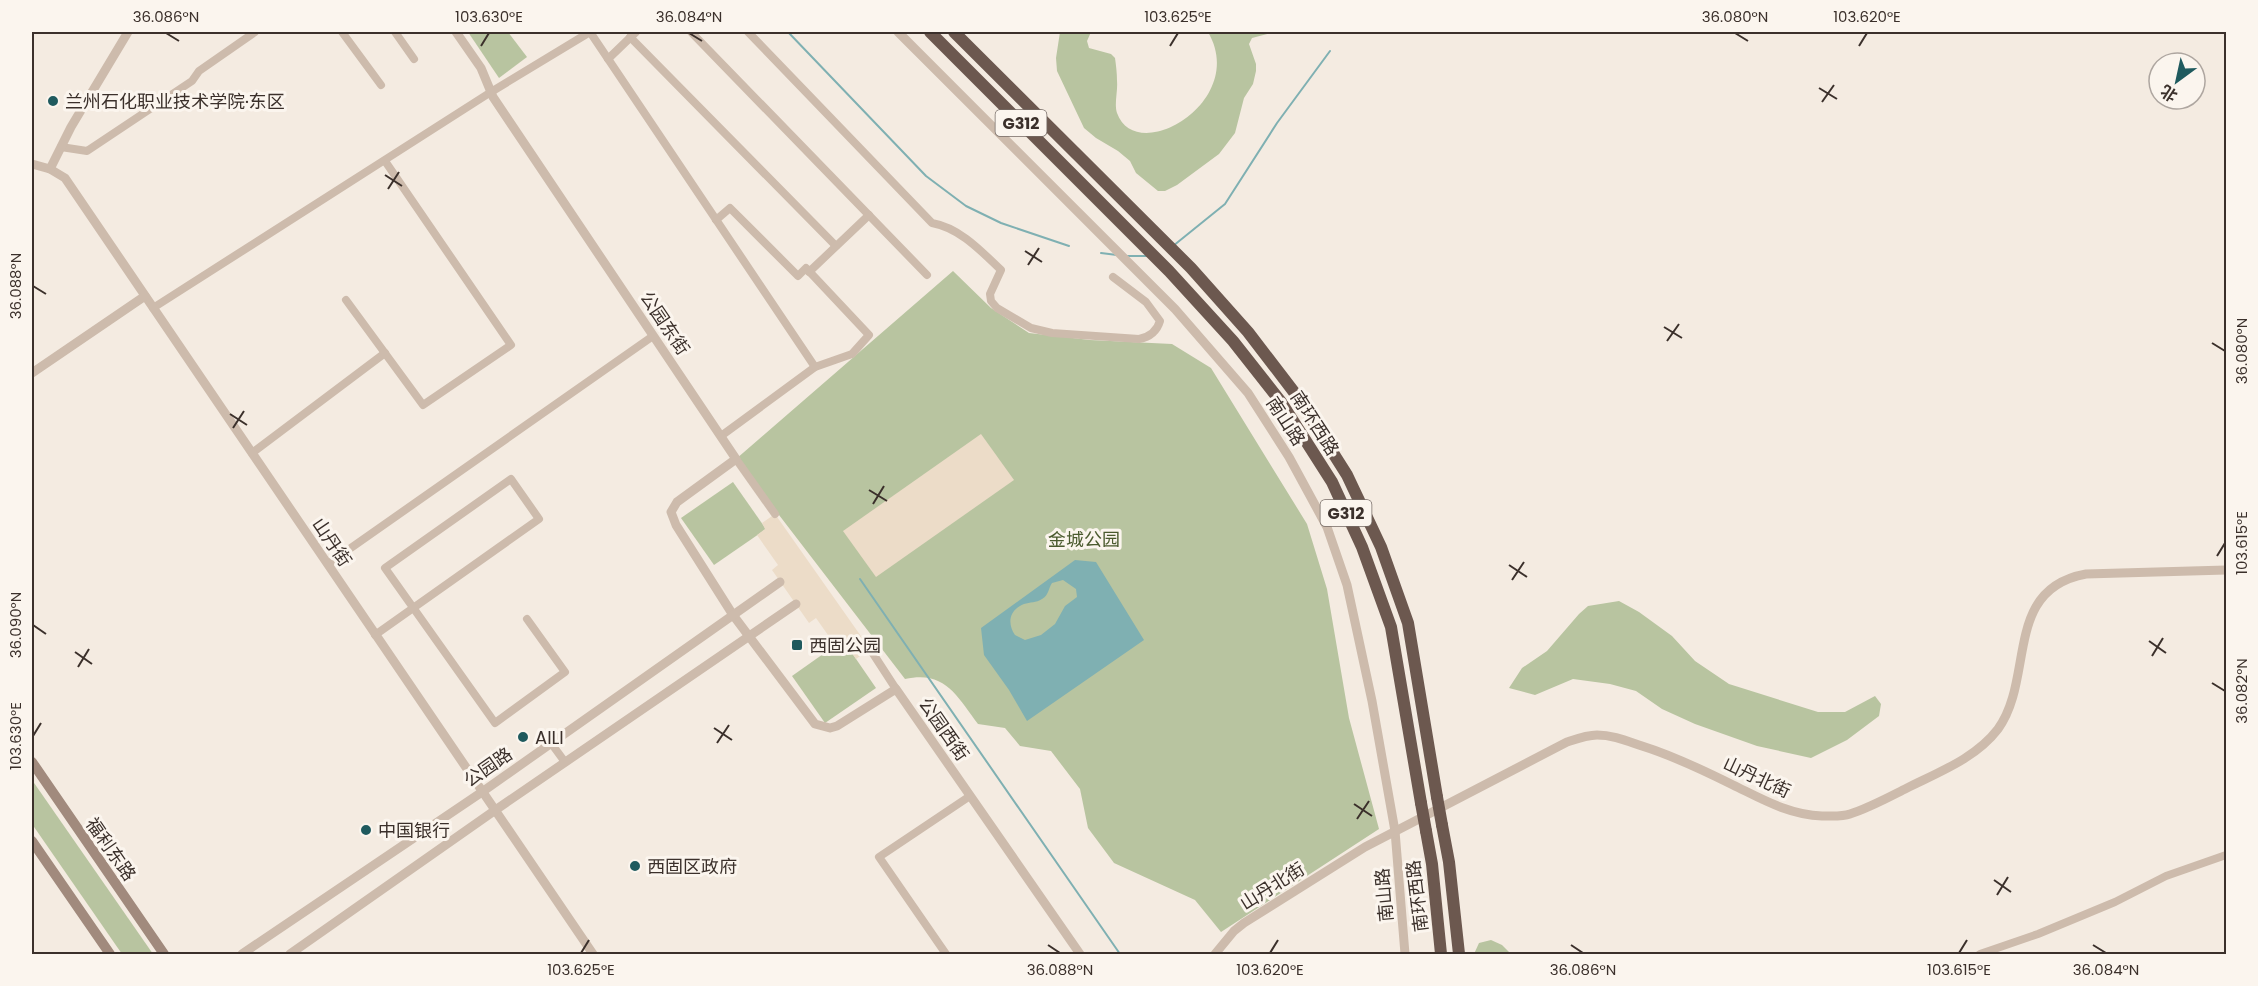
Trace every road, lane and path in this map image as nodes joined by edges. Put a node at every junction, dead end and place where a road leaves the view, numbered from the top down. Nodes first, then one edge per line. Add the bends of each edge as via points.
1 (128, 32) edge
2 (255, 32) edge
3 (342, 32) edge
4 (395, 32) edge
5 (456, 32) edge
6 (690, 32) edge
7 (748, 32) edge
8 (898, 32) edge
9 (930, 32) edge
10 (954, 32) edge
11 (633, 34) edge
12 (414, 59) dead end
13 (608, 59) junction
14 (381, 85) dead end
15 (491, 92) junction
16 (61, 147) junction
17 (385, 161) junction
18 (32, 164) edge
19 (50, 169) junction
20 (869, 215) junction
21 (716, 219) junction
22 (836, 246) junction
23 (809, 272) junction
24 (927, 275) dead end
25 (1113, 277) dead end
26 (1159, 291) junction
27 (145, 296) junction
28 (346, 300) dead end
29 (1146, 302) junction
30 (153, 308) junction
31 (653, 336) junction
32 (386, 353) junction
33 (815, 367) junction
34 (32, 373) edge
35 (721, 436) junction
36 (252, 453) junction
37 (736, 459) junction
38 (775, 514) dead end
39 (328, 564) junction
40 (2226, 570) edge
41 (780, 582) dead end
42 (796, 604) dead end
43 (413, 608) junction
44 (733, 615) junction
45 (527, 619) dead end
46 (375, 635) junction
47 (748, 637) junction
48 (870, 649) dead end
49 (896, 689) junction
50 (551, 743) junction
51 (32, 762) edge
52 (566, 762) junction
53 (482, 792) junction
54 (970, 796) junction
55 (494, 811) junction
56 (1395, 831) junction
57 (32, 841) edge
58 (2226, 855) edge
59 (110, 954) edge
60 (164, 954) edge
61 (242, 954) edge
62 (290, 954) edge
63 (593, 954) edge
64 (946, 954) edge
65 (1080, 954) edge
66 (1215, 954) edge
67 (1405, 954) edge
68 (1442, 954) edge
69 (1458, 954) edge
70 (1980, 954) edge

1 - 16 street
2 - 16 street via 192,81 87,151
3 - 14 street
4 - 12 street
5 - 15 street, 公园东街 via 481,68
6 - 20 street
7 - 29 street via 932,223 949,226 1001,270 990,294 997,308 1031,328 1052,333 1139,339 1152,334 1160,321
8 - 26 street, 南山路
9 - 68 highway, 南环西路 / G312, bridge via 1169,271 1233,342 1281,402 1332,482 1362,547 1391,627 1432,864
10 - 69 highway, 南环西路 / G312, bridge via 1191,268 1248,332 1297,396 1347,475 1376,537 1408,623 1449,862
11 - 13 street
11 - 22 street
13 - 15 street via 590,32
13 - 21 street
15 - 17 street
15 - 31 street, 公园东街
16 - 19 street
17 - 30 street
17 - 32 street via 511,345 423,405
18 - 19 street, 山丹街
19 - 27 street, 山丹街 via 65,178
20 - 22 street
20 - 24 street
21 - 23 street via 730,208 798,276 806,268
21 - 33 street
22 - 23 street
23 - 33 street via 869,335 852,354
25 - 29 street
26 - 29 street
26 - 56 street, 南山路 via 1248,393 1327,527 1347,585
27 - 30 street, 山丹街
27 - 34 street
28 - 32 street
30 - 36 street, 山丹街
31 - 35 street, 公园东街
31 - 39 street
32 - 36 street
33 - 35 street
35 - 37 street, 公园东街
36 - 39 street, 山丹街
37 - 38 street
37 - 44 street via 678,502 671,512
39 - 46 street, 山丹街
40 - 56 street, 山丹北街 via 2086,574 2055,586 2030,616 2008,712 1997,729 1959,762 1848,815 1812,816 1784,810 1672,756 1596,735 1567,742
41 - 44 street, 公园路
42 - 47 street
43 - 43 street via 539,519 511,479 385,568
43 - 45 street via 495,723 565,672
43 - 46 street
44 - 47 street
44 - 50 street, 公园路
46 - 53 street, 山丹街
47 - 49 street, 公园西街 via 815,724 822,727 847,721
47 - 52 street
48 - 49 street
49 - 54 street, 公园西街
50 - 52 street
50 - 53 street, 公园路
51 - 60 main road, 福利东路
52 - 55 street
53 - 55 street, 山丹街
53 - 61 street, 公园路
54 - 64 street via 879,857
54 - 65 street, 公园西街
55 - 62 street
55 - 63 street, 山丹街
56 - 66 street, 山丹北街 via 1244,923
56 - 67 street, 南山路
57 - 59 main road
58 - 70 street via 2166,876 2038,934

